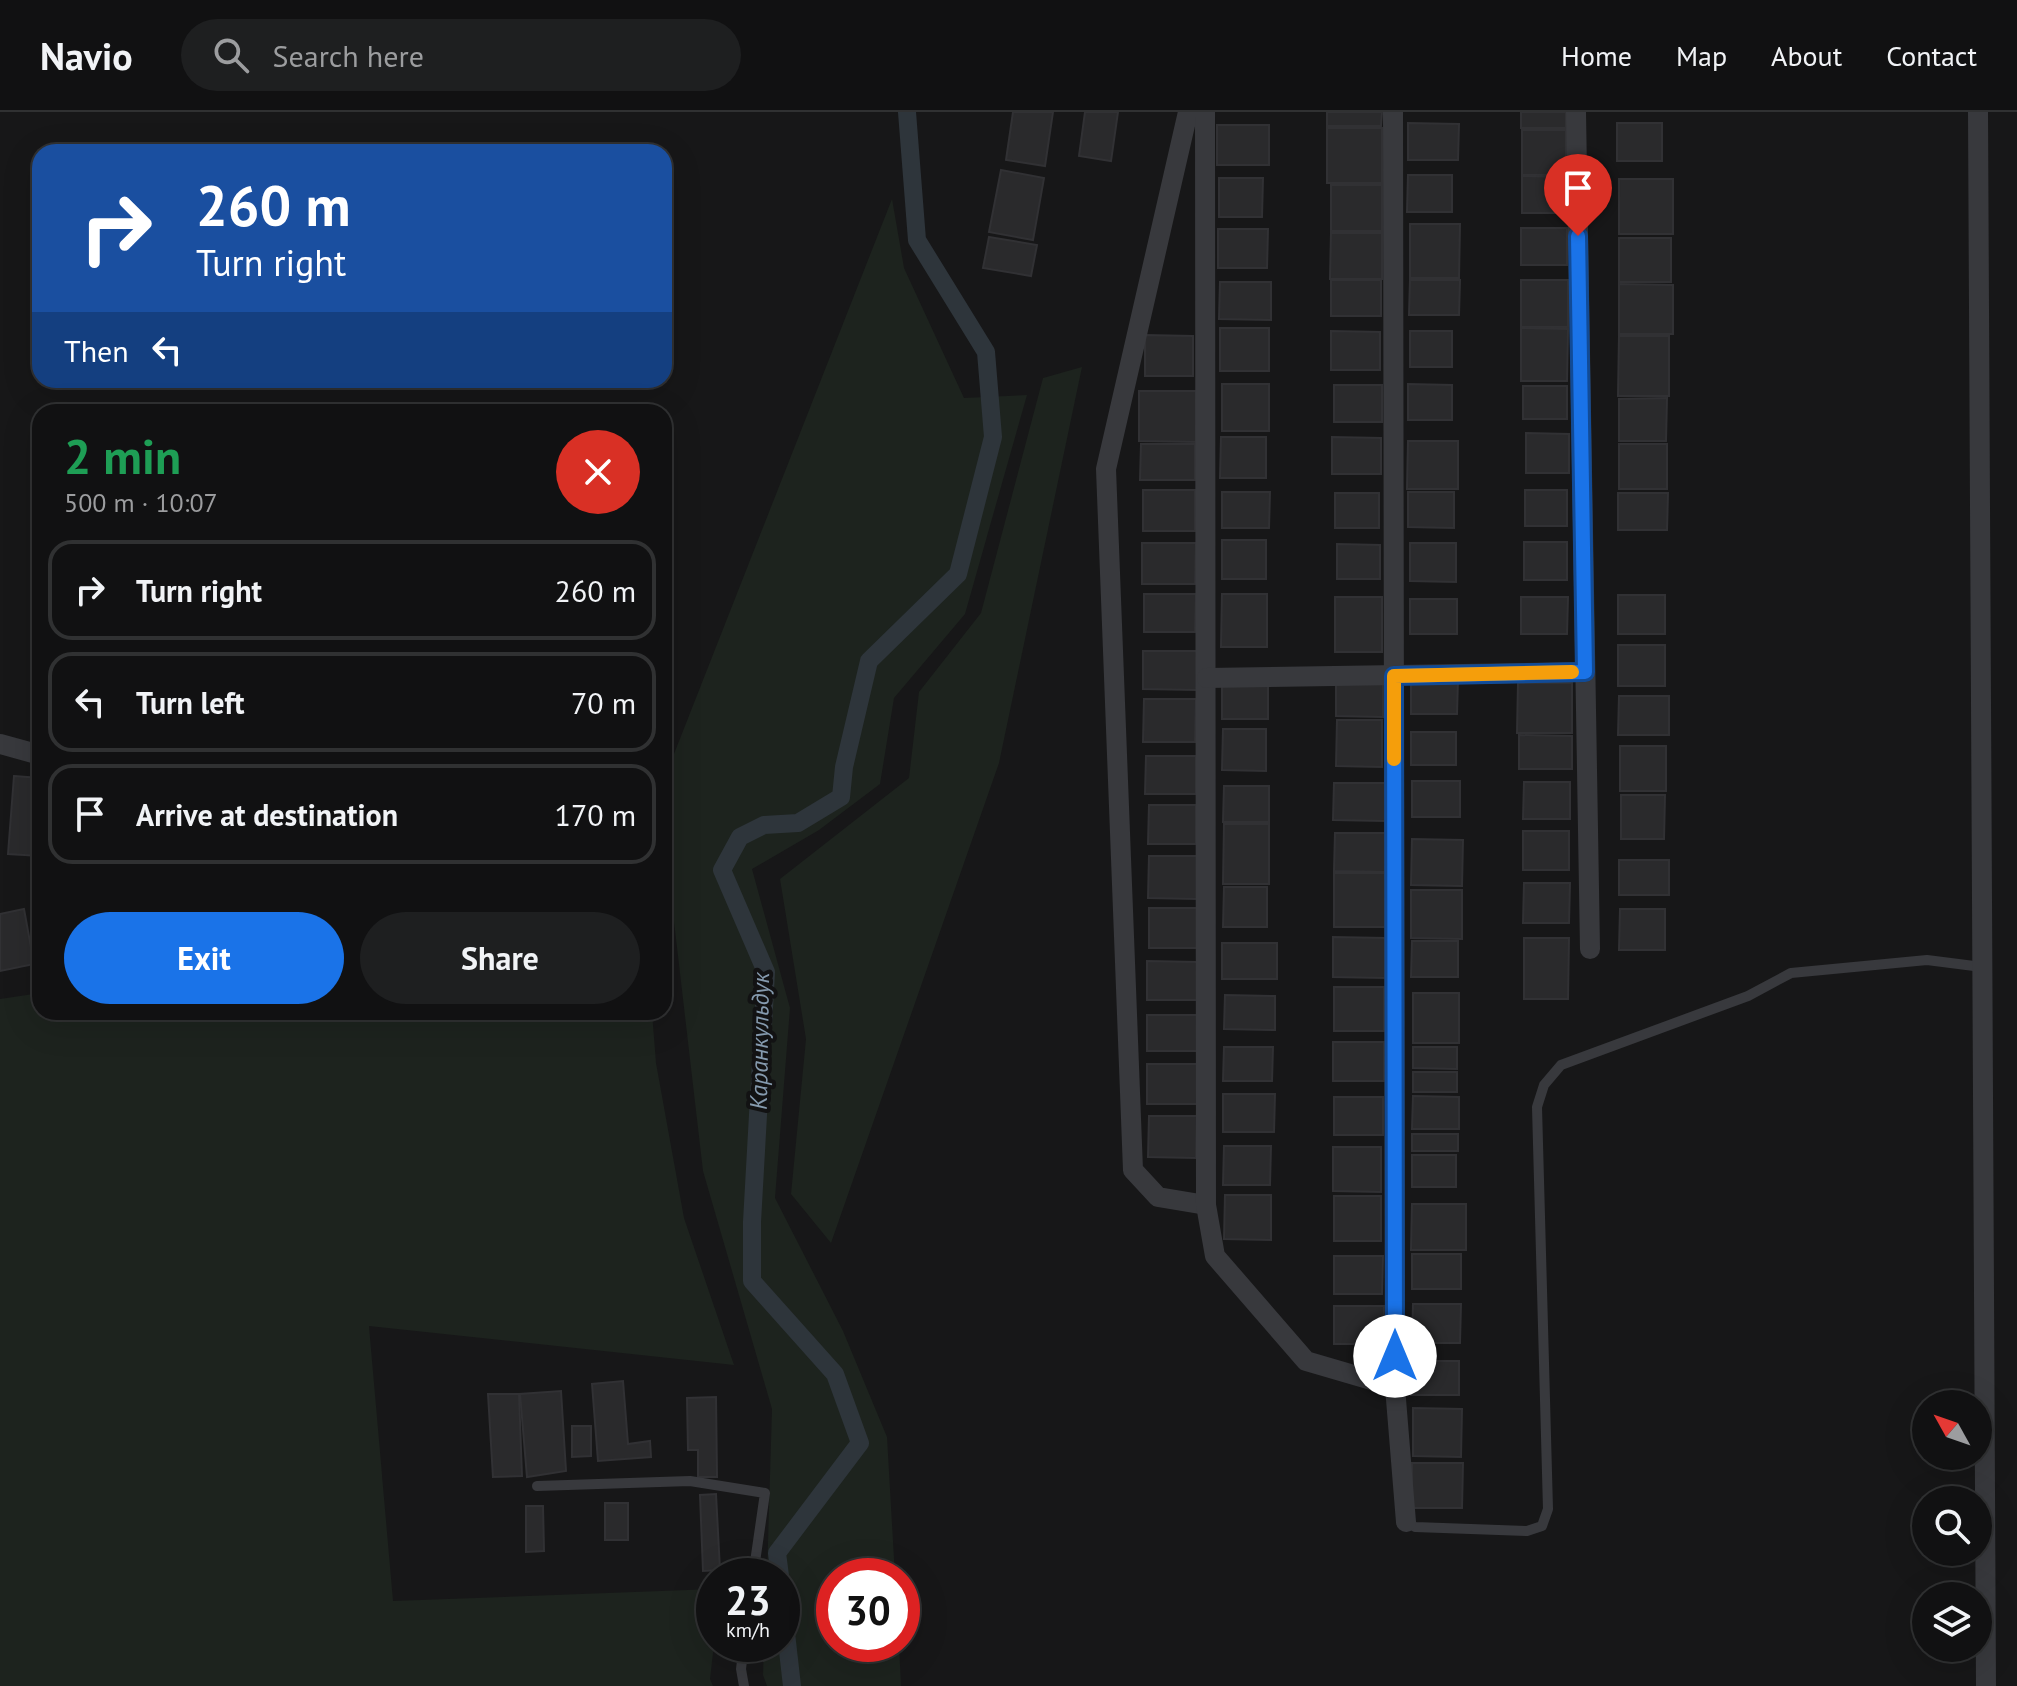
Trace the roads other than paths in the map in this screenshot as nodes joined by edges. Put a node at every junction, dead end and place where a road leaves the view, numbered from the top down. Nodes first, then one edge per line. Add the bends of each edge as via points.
1 (1188, 112) edge
2 (1205, 112) edge
3 (1393, 112) edge
4 (1576, 112) edge
5 (1978, 112) edge
6 (1585, 672) junction
7 (1394, 676) junction
8 (1207, 678) junction
9 (0, 744) edge
10 (32, 753) edge
11 (1590, 949) dead end
12 (1982, 967) junction
13 (1206, 1205) junction
14 (1395, 1387) junction
15 (537, 1486) dead end
16 (1406, 1522) joint
17 (756, 1558) edge
18 (742, 1662) edge
19 (744, 1686) edge
20 (1986, 1686) edge

1 - 13 street via 1106,469 1133,1170 1158,1197
2 - 8 street
3 - 7 street
4 - 6 street
5 - 12 street
6 - 7 street
6 - 11 street
7 - 8 street
7 - 14 street
8 - 13 street
9 - 10 street
12 - 16 lane via 1927,960 1791,973 1748,996 1561,1065 1544,1085 1537,1107 1548,1509 1542,1526 1527,1531 1415,1527
12 - 20 street
13 - 14 street via 1215,1256 1306,1361
14 - 16 street
15 - 17 lane via 690,1481 765,1493
18 - 19 lane

